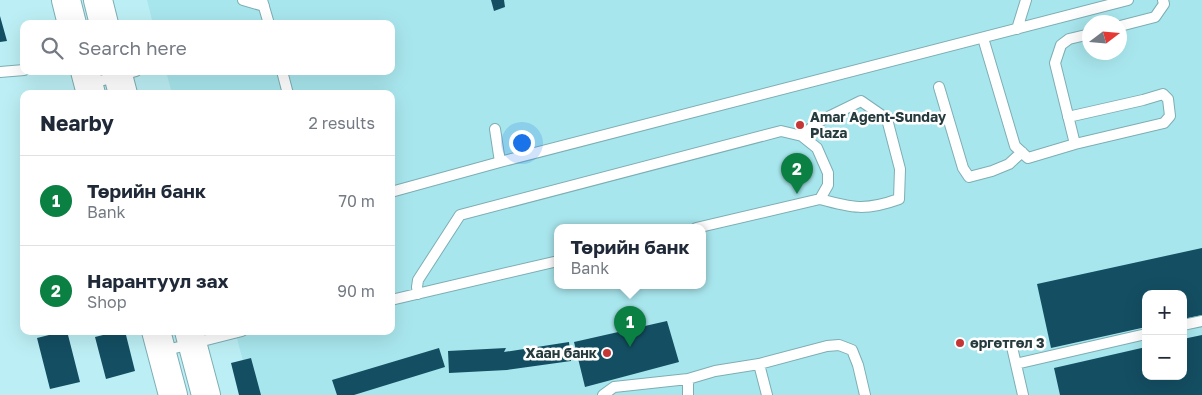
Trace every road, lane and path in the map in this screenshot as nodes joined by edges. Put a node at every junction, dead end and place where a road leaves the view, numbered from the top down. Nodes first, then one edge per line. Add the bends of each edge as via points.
1 (66, 0) edge
2 (98, 0) edge
3 (242, 0) edge
4 (1026, 0) edge
5 (1128, 0) edge
6 (1164, 0) edge
7 (263, 3) edge
8 (71, 20) edge
9 (103, 20) edge
10 (268, 20) edge
11 (1127, 24) edge
12 (1017, 29) junction
13 (1082, 36) edge
14 (983, 38) junction
15 (20, 70) edge
16 (0, 72) edge
17 (283, 75) edge
18 (123, 78) edge
19 (88, 83) edge
20 (939, 87) dead end
21 (287, 90) edge
22 (1068, 117) junction
23 (495, 128) dead end
24 (802, 136) junction
25 (1075, 144) junction
26 (1022, 152) junction
27 (500, 162) junction
28 (395, 191) edge
29 (820, 199) junction
30 (706, 226) edge
31 (554, 262) edge
32 (418, 294) junction
33 (395, 299) edge
34 (1202, 321) edge
35 (1187, 324) edge
36 (213, 335) edge
37 (1142, 335) edge
38 (191, 338) edge
39 (159, 341) edge
40 (1012, 347) dead end
41 (759, 364) junction
42 (1016, 364) junction
43 (688, 379) junction
44 (173, 395) edge
45 (206, 395) edge
46 (603, 395) edge
47 (688, 395) edge
48 (767, 395) edge
49 (865, 395) edge
50 (1023, 395) edge

1 - 8 main road
2 - 9 main road
3 - 7 lane
4 - 12 lane
5 - 12 lane
6 - 11 lane via 1155,17
7 - 10 lane
12 - 14 lane
13 - 22 lane via 1061,45 1055,63
14 - 26 lane via 1015,146
14 - 27 lane
15 - 16 lane
17 - 21 lane
18 - 19 lane
20 - 26 lane via 963,168 969,177 1009,164
22 - 25 lane
22 - 25 lane via 1163,94 1168,99 1170,116 1164,124
23 - 27 lane
24 - 29 lane via 817,148 828,173 828,185
24 - 29 lane via 818,122 861,101 887,119 900,170 899,199 864,208
24 - 32 lane via 780,131 460,215 418,280
25 - 26 lane via 1028,158
27 - 28 lane
29 - 30 lane
31 - 32 lane
32 - 33 lane
34 - 35 lane
36 - 38 lane
37 - 42 lane
38 - 39 lane
38 - 45 main road
39 - 44 main road
40 - 42 lane
41 - 43 lane
41 - 48 lane
41 - 49 lane via 827,346 839,346 852,350
42 - 50 lane
43 - 46 lane via 614,388
43 - 47 lane

